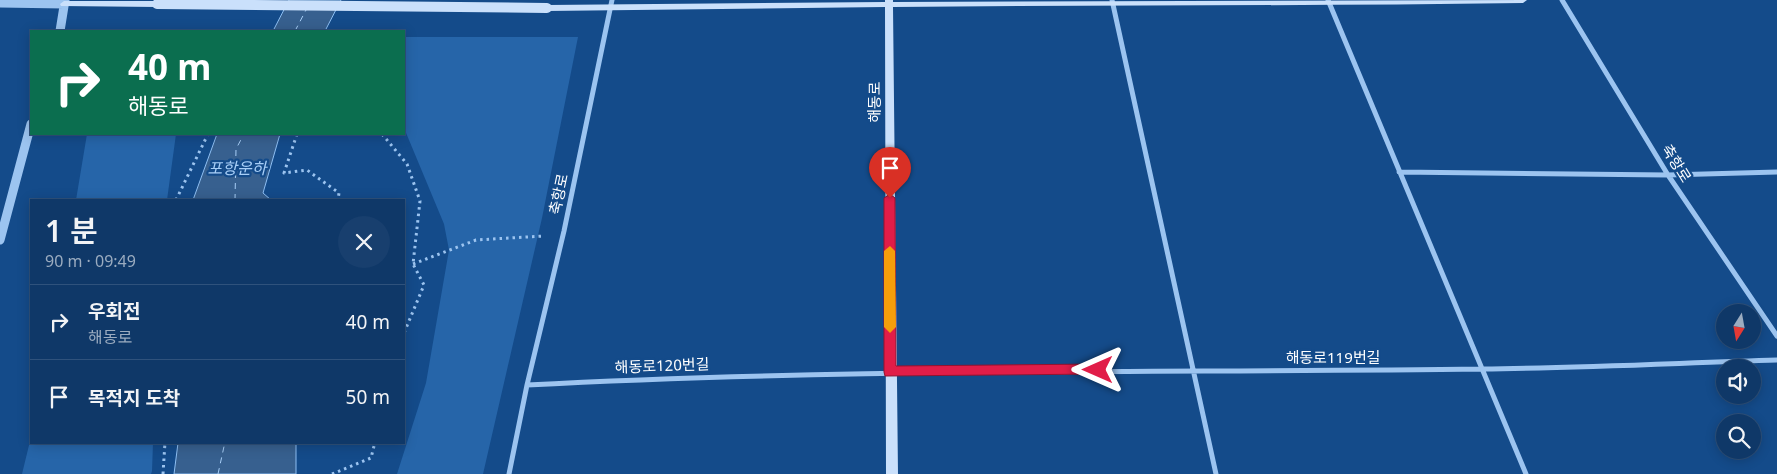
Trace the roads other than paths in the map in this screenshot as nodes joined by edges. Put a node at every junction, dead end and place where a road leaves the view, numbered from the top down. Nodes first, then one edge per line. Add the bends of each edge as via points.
1 (1523, 0) edge
2 (1562, 0) edge
3 (1112, 1) edge
4 (1329, 1) edge
5 (65, 2) edge
6 (0, 3) edge
7 (889, 3) edge
8 (611, 4) edge
9 (60, 30) edge
10 (30, 128) edge
11 (1399, 172) junction
12 (1777, 172) edge
13 (1668, 175) junction
14 (0, 240) edge
15 (1777, 336) edge
16 (1777, 360) edge
17 (1193, 369) junction
18 (1483, 369) junction
19 (890, 372) junction
20 (527, 385) junction
21 (509, 474) edge
22 (892, 474) edge
23 (1216, 474) edge
24 (1526, 474) edge

1 - 4 main road
2 - 13 street, 축항로
3 - 4 main road
3 - 7 main road
3 - 17 street
4 - 11 street
5 - 6 street
5 - 8 main road, bridge via 547,8
5 - 9 street
7 - 8 main road
7 - 19 main road, 해동로
8 - 20 street, 축항로 via 564,231
10 - 14 street
11 - 13 street
11 - 18 street
12 - 13 street
13 - 15 street, 축항로
16 - 18 street, 해동로119번길
17 - 18 street, 해동로119번길
17 - 19 street, 해동로119번길
17 - 23 street
18 - 24 street
19 - 20 street, 해동로120번길 via 660,376
19 - 22 main road, 해동로
20 - 21 street

